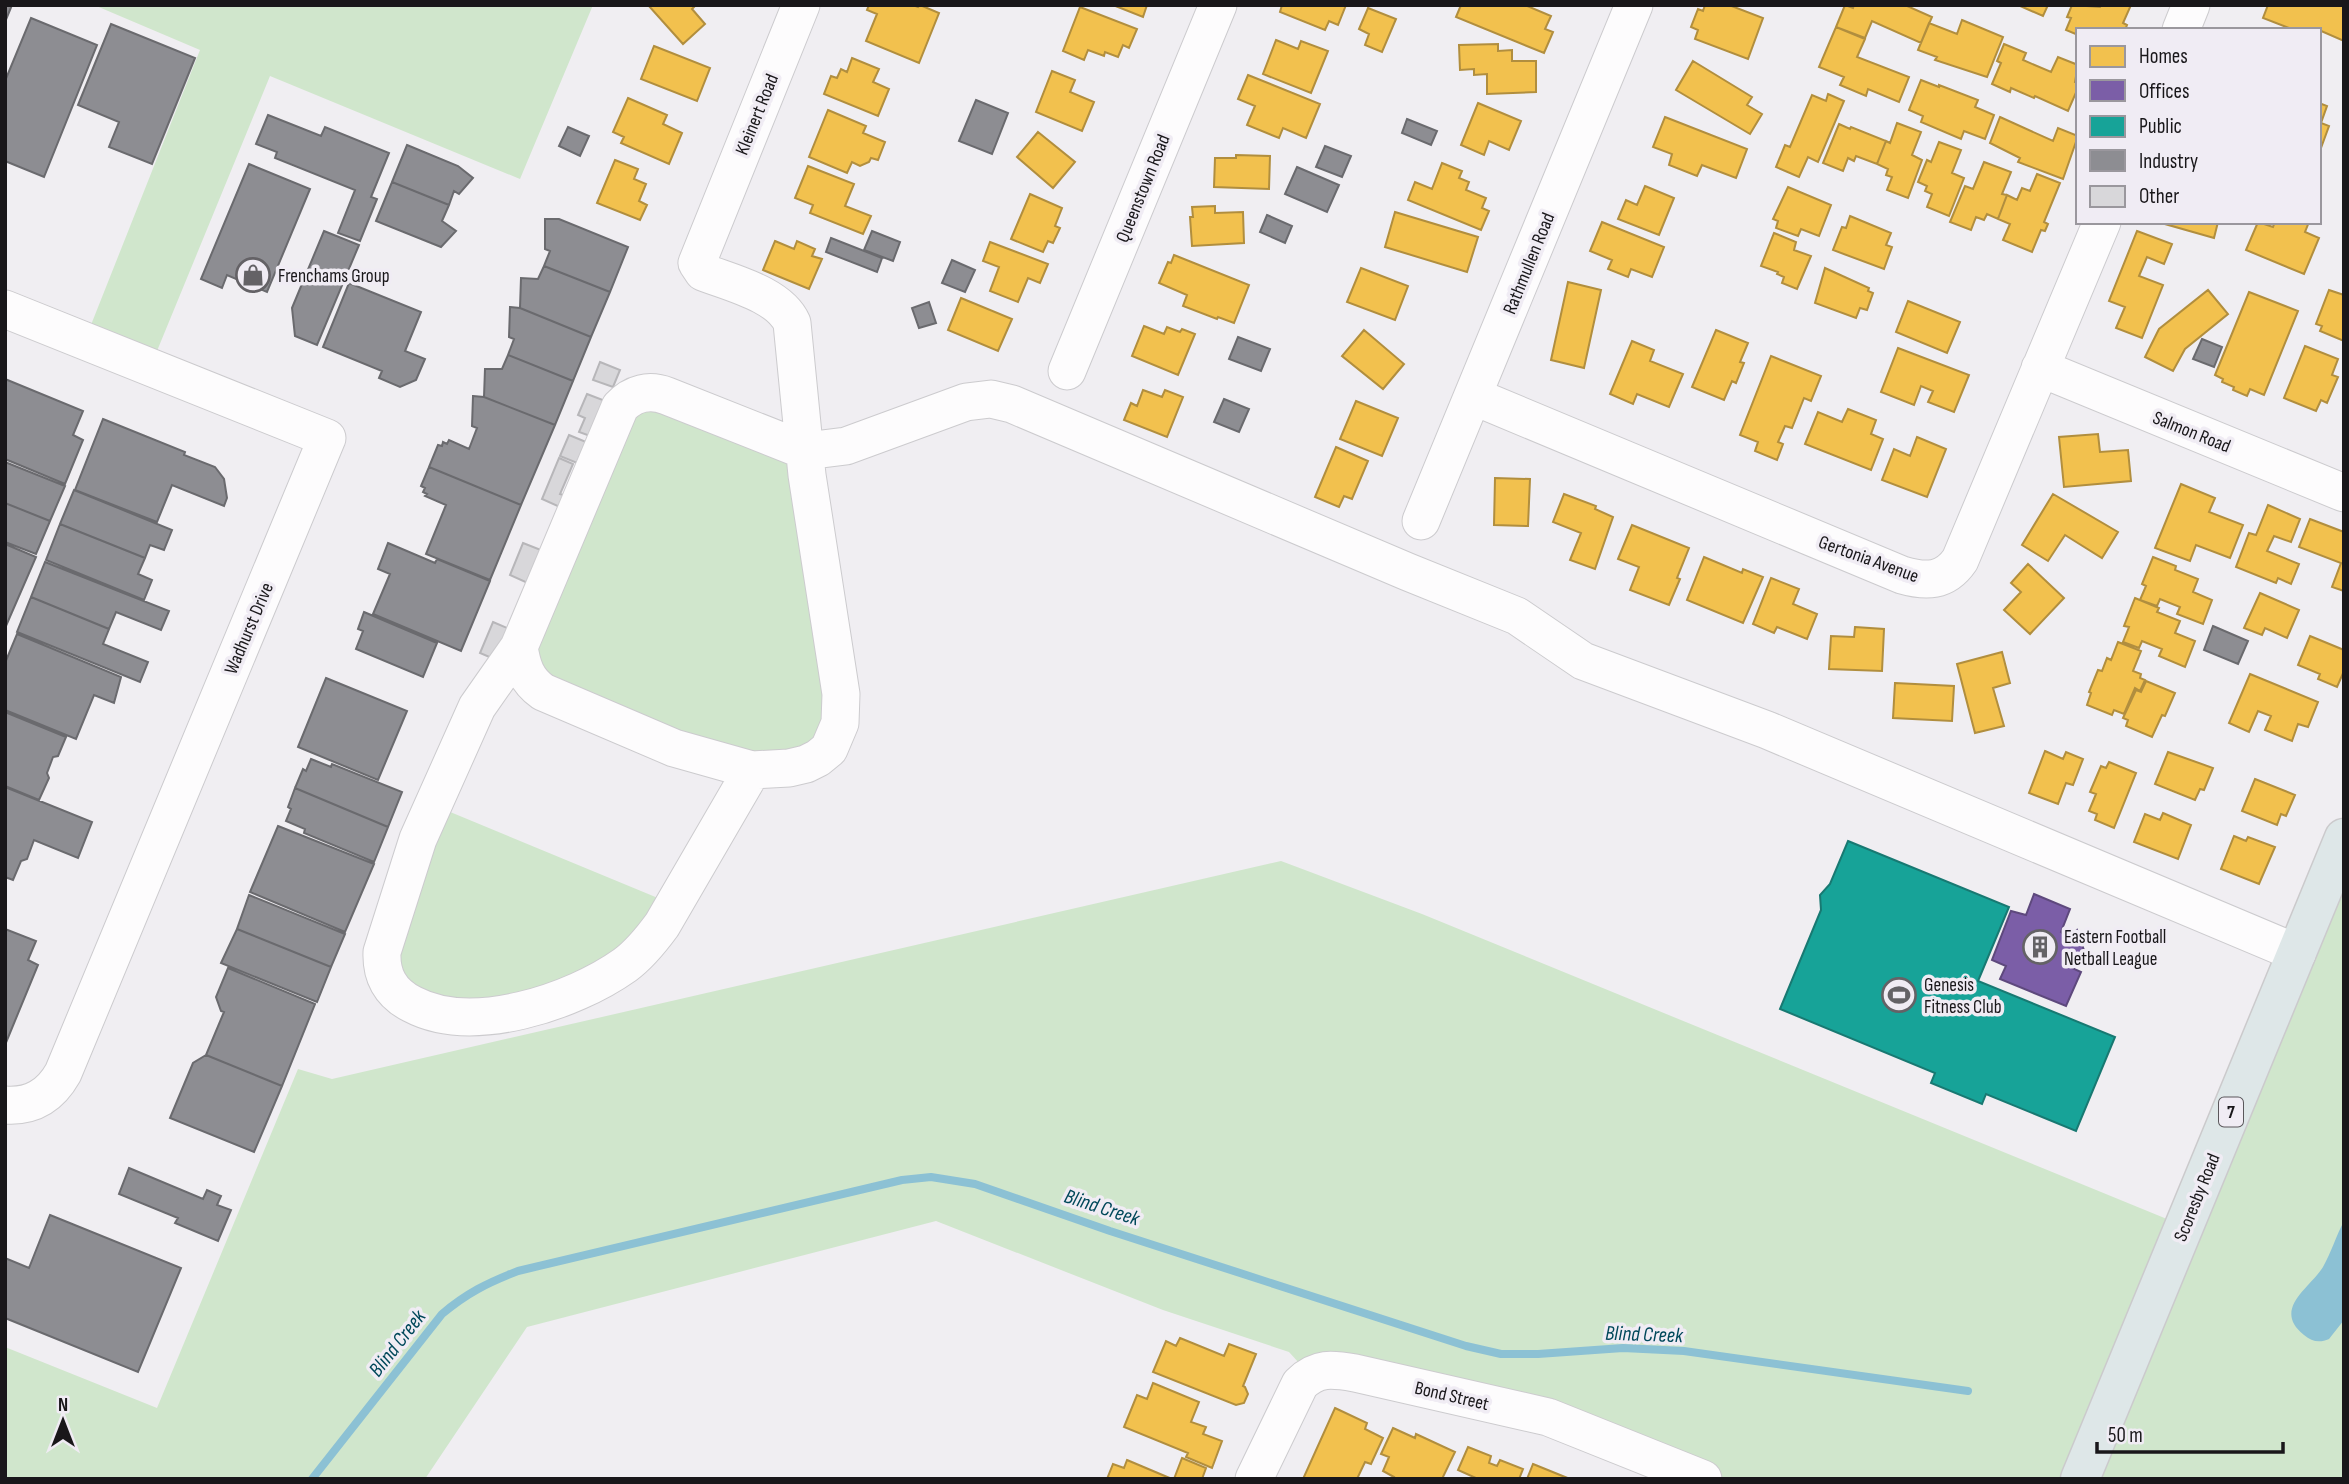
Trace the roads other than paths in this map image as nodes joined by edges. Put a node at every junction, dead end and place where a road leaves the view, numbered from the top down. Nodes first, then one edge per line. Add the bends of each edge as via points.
1 (801, 5) edge
2 (1218, 5) edge
3 (1634, 5) edge
4 (2191, 5) edge
5 (2182, 28) edge
6 (2101, 224) edge
7 (5, 309) edge
8 (2040, 368) junction
9 (1067, 370) dead end
10 (1474, 396) junction
11 (806, 451) junction
12 (2344, 493) edge
13 (1421, 521) dead end
14 (519, 647) junction
15 (752, 770) junction
16 (2344, 838) edge
17 (2297, 953) junction
18 (5, 1105) edge
19 (1254, 1479) edge
20 (1703, 1479) edge
21 (2080, 1479) edge

1 - 11 street, Kleinert Road via 696,260 704,272 774,301 786,311 792,323
2 - 9 street, Queenstown Road
3 - 10 street, Rathmullen Road
4 - 5 street
6 - 8 street, Gertonia Avenue
7 - 18 street, Wadhurst Drive via 327,438 63,1073 42,1097
8 - 10 street, Gertonia Avenue via 1960,560 1937,579 1902,575
8 - 12 street, Salmon Road
10 - 13 street, Rathmullen Road
11 - 14 street via 660,393 642,392 627,399
11 - 15 street via 840,680 840,723 829,749 818,758 789,768
11 - 17 street via 846,446 966,402 991,399 1012,404 1517,616 1583,661 1767,730
14 - 15 street via 527,677 543,692 674,748
14 - 15 street via 477,707 418,839 384,939 384,977 408,1002 445,1015 501,1014 572,993 626,965 662,925
16 - 17 main road, Scoresby Road / 7
17 - 21 main road, Scoresby Road / 7
19 - 20 street, Bond Street via 1300,1384 1322,1370 1335,1370 1548,1417

